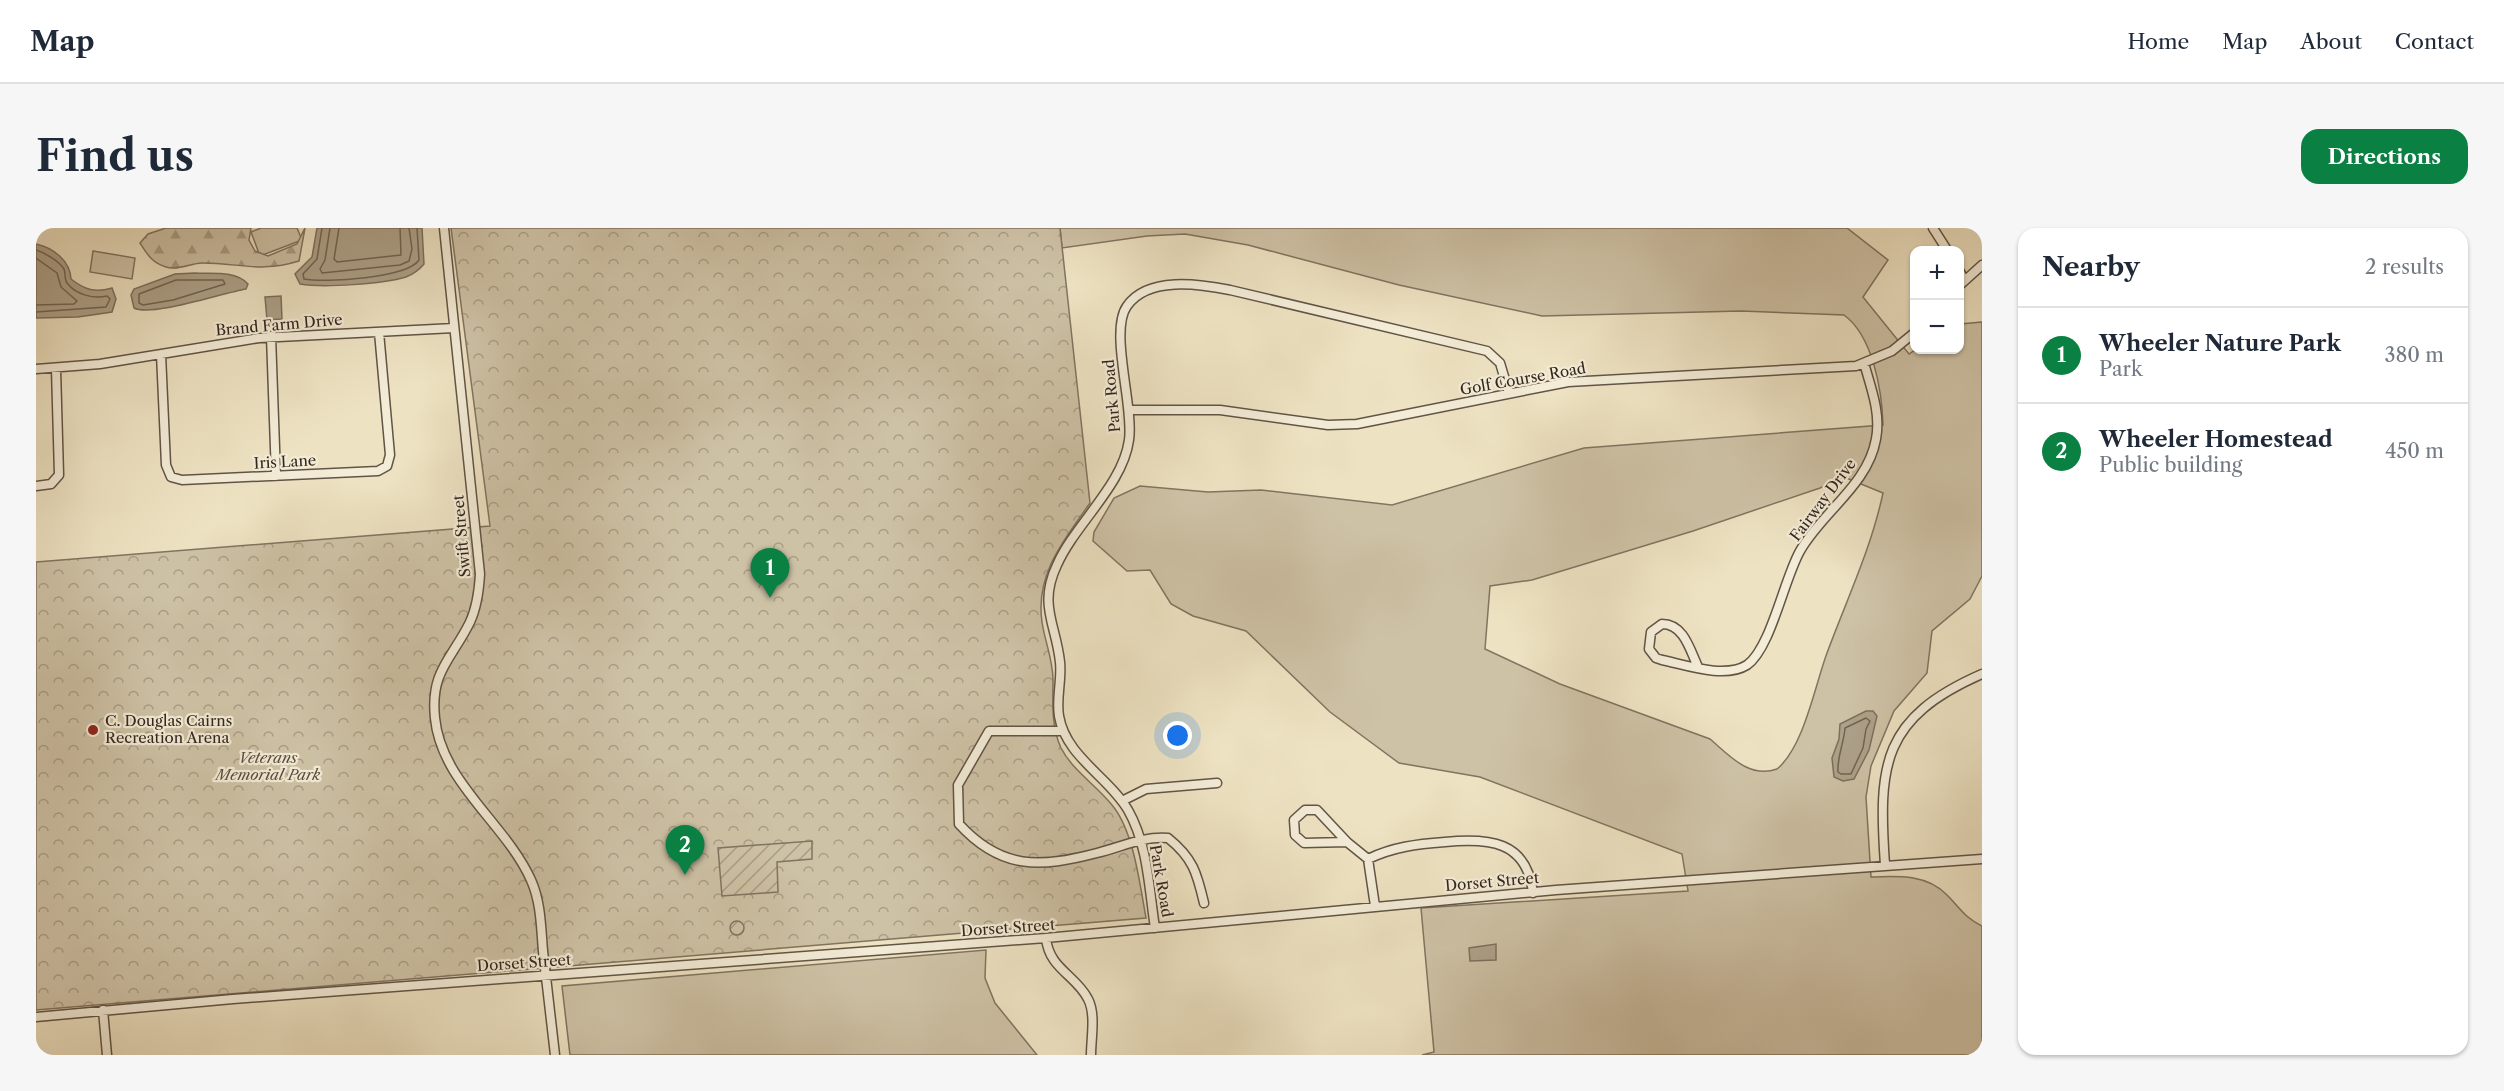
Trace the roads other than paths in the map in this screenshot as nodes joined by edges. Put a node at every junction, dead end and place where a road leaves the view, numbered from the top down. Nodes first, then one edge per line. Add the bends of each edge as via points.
1 (444, 228) edge
2 (1933, 228) edge
3 (1944, 246) edge
4 (1982, 265) edge
5 (1964, 277) edge
6 (454, 328) junction
7 (379, 332) junction
8 (271, 336) junction
9 (1910, 336) edge
10 (161, 354) junction
11 (1864, 363) junction
12 (36, 369) edge
13 (56, 369) junction
14 (1509, 393) junction
15 (1129, 410) junction
16 (276, 476) junction
17 (36, 486) edge
18 (1698, 667) junction
19 (1982, 674) edge
20 (1063, 731) junction
21 (1217, 783) dead end
22 (1122, 801) junction
23 (1140, 839) junction
24 (1347, 842) junction
25 (1368, 859) junction
26 (1982, 859) edge
27 (1885, 865) junction
28 (1533, 892) junction
29 (1204, 903) dead end
30 (1375, 906) junction
31 (1155, 928) junction
32 (1046, 939) junction
33 (546, 975) junction
34 (103, 1010) junction
35 (36, 1017) edge
36 (107, 1055) edge
37 (555, 1055) edge
38 (1091, 1055) edge

1 - 6 street, Swift Street
2 - 3 street
4 - 5 street
6 - 7 street, Brand Farm Drive
6 - 33 street, Swift Street via 480,574 474,612 439,676 436,727 455,771 509,843 532,882
7 - 8 street, Brand Farm Drive
7 - 16 street, Iris Lane via 390,455 387,466 378,471
8 - 10 street, Brand Farm Drive
8 - 16 street
9 - 11 street, Golf Course Road via 1892,351
10 - 13 street, Brand Farm Drive
10 - 16 street, Iris Lane via 166,465 171,477 182,480
11 - 14 street, Golf Course Road via 1833,368 1580,381
11 - 18 street, Fairway Drive via 1877,422 1876,440 1865,469 1801,549 1754,659 1733,670
12 - 13 street, Brand Farm Drive
13 - 17 street via 59,475 51,484
14 - 15 street, Golf Course Road via 1347,425 1220,410
14 - 15 street, Park Road via 1500,363 1481,349 1230,290 1181,285 1143,293 1124,311 1120,330
15 - 20 street, Park Road via 1130,438 1122,463 1060,557 1050,584 1049,617 1060,663 1058,705
18 - 18 street, Fairway Drive via 1656,658 1648,646 1651,632 1662,624 1676,627
19 - 27 street via 1932,699 1911,719 1894,746 1882,794
20 - 22 street, Park Road via 1075,751
20 - 23 street via 989,731 958,785 959,824 971,837 1013,862 1042,864
21 - 22 street via 1146,789
22 - 23 street, Park Road
23 - 29 street via 1168,838 1181,849 1197,870
23 - 31 street, Park Road
24 - 24 street via 1317,810 1305,810 1294,820 1296,836 1304,843
24 - 25 street
25 - 28 street via 1410,844 1487,840 1506,847 1518,858 1530,877
25 - 30 street
26 - 27 street, Dorset Street
27 - 28 street, Dorset Street
28 - 30 street, Dorset Street
30 - 31 street, Dorset Street
31 - 32 street, Dorset Street
32 - 33 street, Dorset Street
32 - 38 street via 1051,958 1089,1000
33 - 34 street, Dorset Street
33 - 37 street, Swift Street
34 - 35 street, Dorset Street
34 - 36 street

